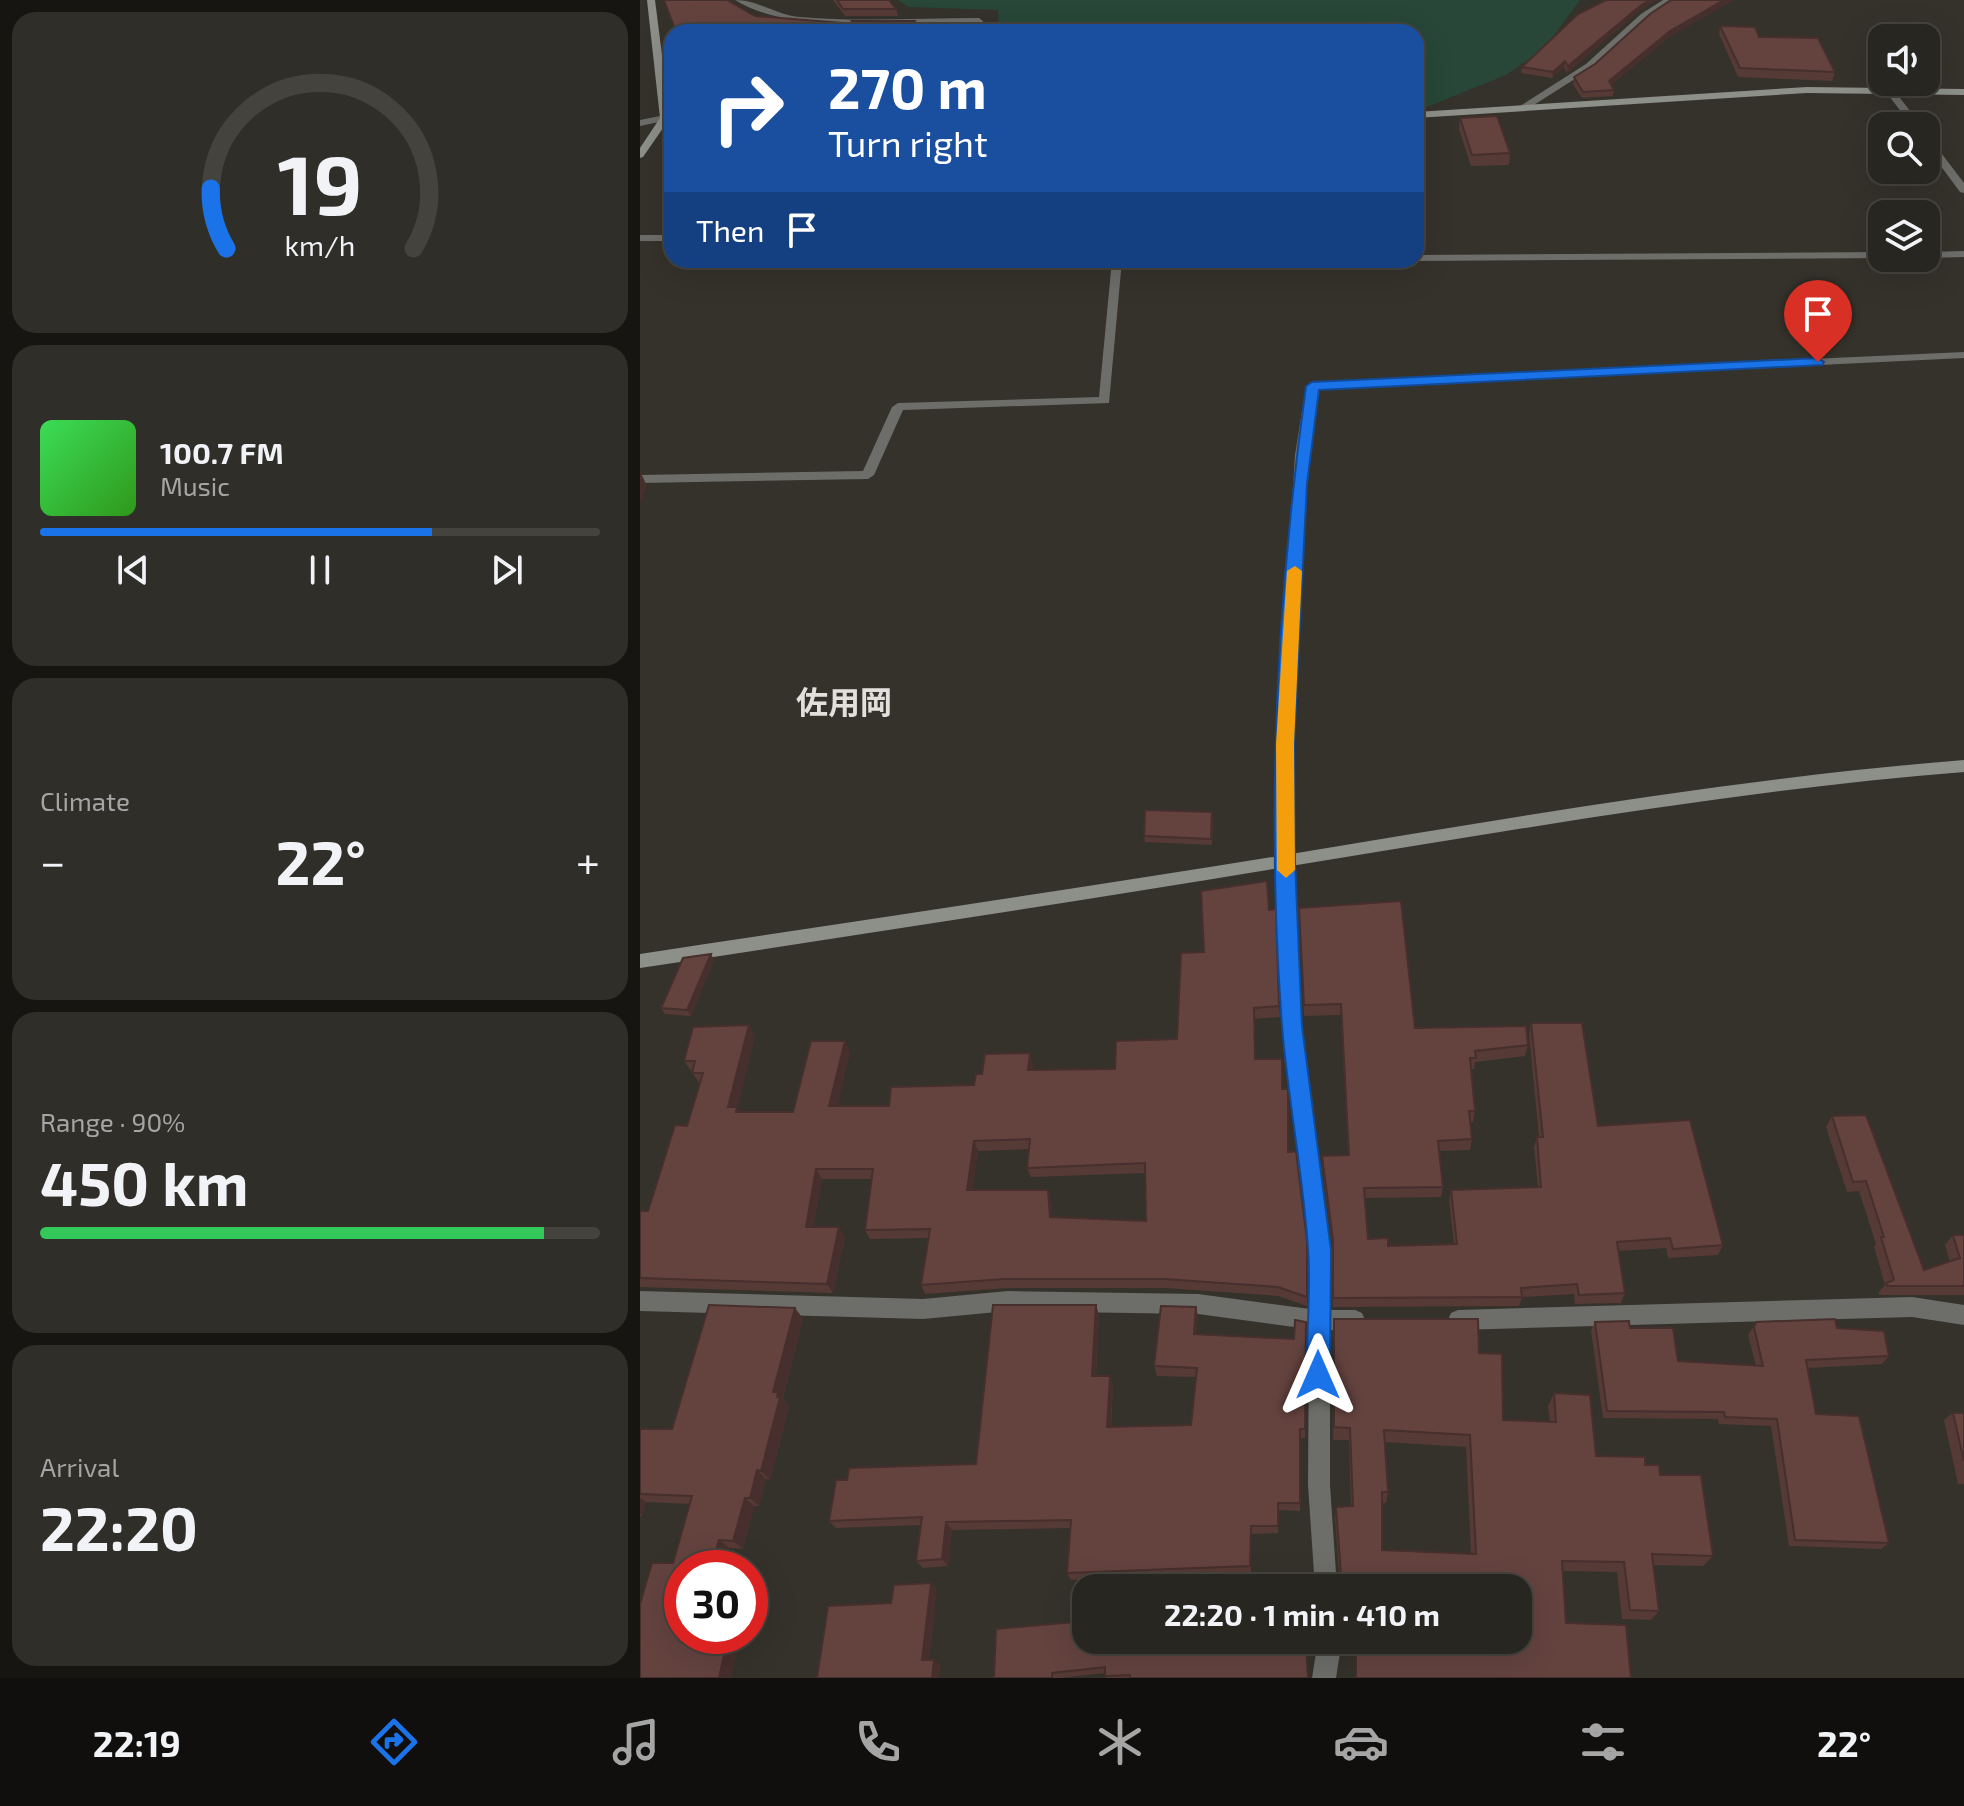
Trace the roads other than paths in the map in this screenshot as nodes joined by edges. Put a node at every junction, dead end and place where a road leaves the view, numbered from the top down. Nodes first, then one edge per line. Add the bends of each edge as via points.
1 (651, 0) edge
2 (739, 0) edge
3 (1669, 0) edge
4 (977, 24) edge
5 (664, 70) edge
6 (1868, 91) edge
7 (1940, 91) edge
8 (1964, 92) edge
9 (1894, 96) edge
10 (1523, 108) junction
11 (1906, 112) edge
12 (1424, 114) edge
13 (664, 119) edge
14 (640, 123) edge
15 (664, 124) edge
16 (640, 155) edge
17 (1940, 158) edge
18 (1964, 190) edge
19 (640, 238) edge
20 (664, 238) edge
21 (1964, 254) edge
22 (1868, 255) edge
23 (1940, 255) edge
24 (1424, 258) edge
25 (1116, 268) edge
26 (1964, 355) edge
27 (640, 479) edge
28 (1964, 766) edge
29 (1285, 861) junction
30 (640, 961) edge
31 (640, 1301) edge
32 (1964, 1315) edge
33 (1318, 1320) junction
34 (1377, 1320) edge
35 (1436, 1320) edge
36 (1325, 1574) edge
37 (1328, 1654) edge
38 (1324, 1678) edge

1 - 5 street
2 - 4 street via 787,18
3 - 10 street via 1589,66
6 - 10 street
7 - 8 street
9 - 11 street
10 - 12 street
13 - 14 street
15 - 16 street
17 - 18 street
19 - 20 street
21 - 23 street
22 - 24 street
25 - 27 street via 1105,400 898,407 868,475
26 - 29 street via 1312,386 1301,455 1285,744
28 - 29 street via 1658,798
29 - 30 street
29 - 33 street via 1292,1026 1320,1250
31 - 33 street via 923,1309 1008,1301 1198,1304
32 - 35 street via 1912,1307
33 - 34 street
33 - 36 street
37 - 38 street

